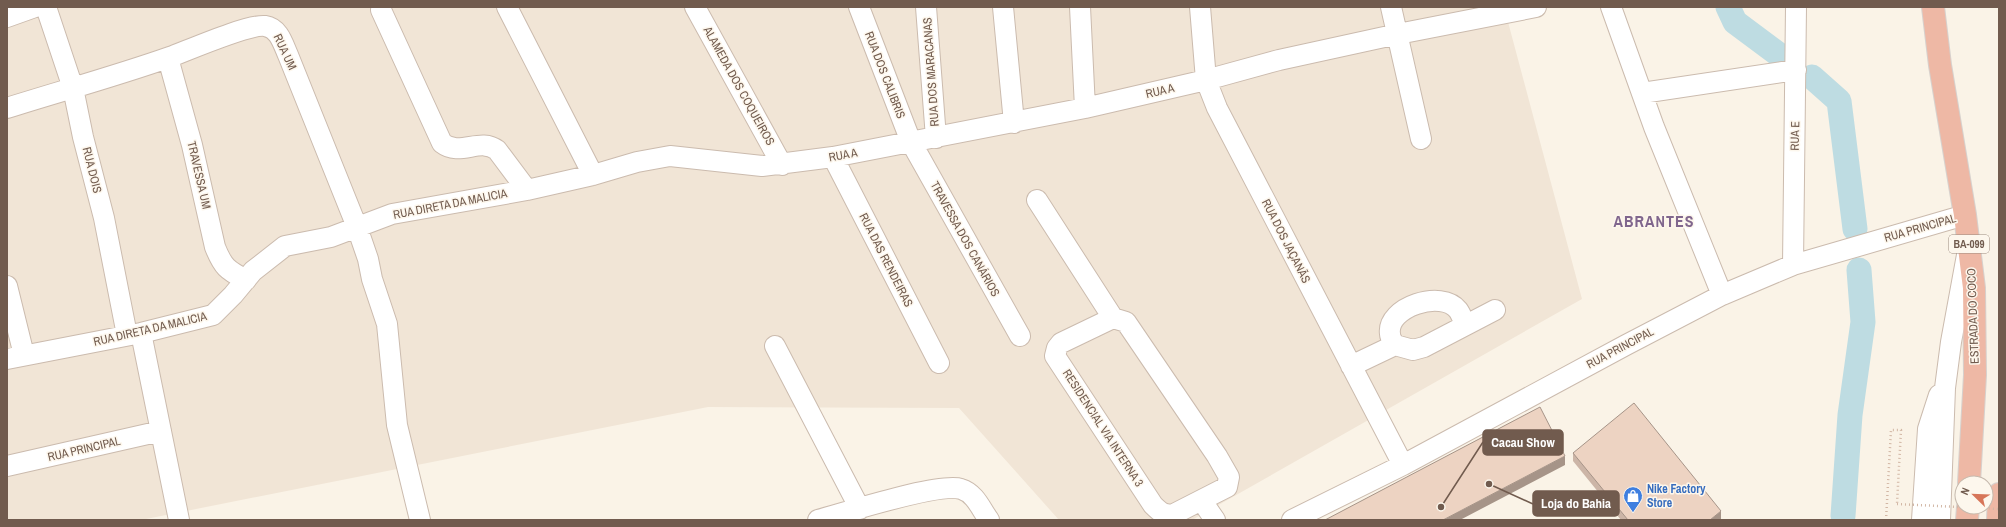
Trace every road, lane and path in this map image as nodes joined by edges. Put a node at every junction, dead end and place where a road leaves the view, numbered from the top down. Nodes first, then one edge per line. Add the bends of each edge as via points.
1 (34, 7) edge
2 (46, 7) edge
3 (507, 7) edge
4 (695, 7) edge
5 (859, 7) edge
6 (926, 7) edge
7 (1003, 7) edge
8 (1080, 7) edge
9 (1200, 7) edge
10 (1391, 7) edge
11 (1536, 7) edge
12 (1612, 7) edge
13 (1796, 7) edge
14 (1933, 7) edge
15 (380, 10) dead end
16 (7, 17) edge
17 (1398, 34) junction
18 (168, 58) junction
19 (1796, 70) junction
20 (1206, 80) junction
21 (73, 88) junction
22 (1642, 93) junction
23 (7, 108) edge
24 (1085, 108) junction
25 (1014, 123) junction
26 (936, 138) junction
27 (1421, 139) dead end
28 (911, 142) junction
29 (833, 157) junction
30 (782, 165) junction
31 (593, 175) junction
32 (527, 190) junction
33 (1037, 200) dead end
34 (1965, 215) junction
35 (357, 227) junction
36 (1969, 245) junction
37 (1793, 265) junction
38 (246, 280) junction
39 (7, 286) edge
40 (1722, 295) junction
41 (1495, 310) dead end
42 (1120, 320) junction
43 (1465, 324) junction
44 (134, 334) junction
45 (1020, 336) dead end
46 (1395, 345) junction
47 (775, 346) dead end
48 (16, 357) edge
49 (939, 363) dead end
50 (1351, 366) junction
51 (1946, 381) junction
52 (161, 431) junction
53 (1404, 465) junction
54 (7, 466) edge
55 (1970, 475) edge
56 (1999, 494) edge
57 (1202, 501) junction
58 (860, 509) junction
59 (1999, 509) edge
60 (180, 520) edge
61 (420, 520) edge
62 (818, 520) edge
63 (989, 520) edge
64 (1215, 520) edge
65 (1292, 520) edge
66 (1886, 520) edge
67 (1922, 520) edge
68 (1940, 520) edge
69 (1998, 520) edge

1 - 16 street
2 - 21 street, RUA DOIS
3 - 31 street
4 - 30 street, ALAMEDA DOS COQUEIROS
5 - 28 street, RUA DOS CALIBRIS
6 - 26 street, RUA DOS MARACANAS
7 - 25 street
8 - 24 street
9 - 20 street, RUA DOS JAÇANÃS
10 - 17 street
11 - 17 street, RUA A
12 - 22 street
13 - 19 street, RUA E
14 - 34 highway, ESTRADA DO COCO / BA-099
15 - 32 street via 442,143 448,148 458,150 484,144 491,146 497,150
17 - 20 street, RUA A via 1279,60
17 - 27 street
18 - 21 street, RUA UM
18 - 35 street, RUA UM via 249,28 266,26 274,29 288,55
18 - 38 street, TRAVESSA UM via 216,247 222,263 228,270
19 - 22 street
19 - 37 street, RUA E
20 - 24 street, RUA A
20 - 50 street, RUA DOS JAÇANÃS via 1217,108
21 - 23 street, RUA UM
21 - 44 street, RUA DOIS via 83,137
22 - 40 street
24 - 25 street, RUA A
25 - 26 street, RUA A
26 - 28 street, RUA A
28 - 29 street, RUA A
28 - 45 street, TRAVESSA DOS CANÁRIOS
29 - 30 street, RUA A
29 - 49 street, RUA DAS RENDEIRAS
30 - 31 street, RUA DIRETA DA MALICIA via 762,166 670,156 637,162
31 - 32 street, RUA DIRETA DA MALICIA
32 - 35 street, RUA DIRETA DA MALICIA via 392,214
33 - 42 street
34 - 36 highway, ESTRADA DO COCO / BA-099
34 - 37 street, RUA PRINCIPAL
35 - 38 street, RUA DIRETA DA MALICIA via 331,237 285,246 262,263
35 - 61 street via 387,324 397,425
36 - 51 street
36 - 55 highway, ESTRADA DO COCO / BA-099 via 1974,288 1975,375
37 - 40 street, RUA PRINCIPAL
38 - 44 street, RUA DIRETA DA MALICIA via 213,315
39 - 48 street
40 - 53 street, RUA PRINCIPAL
41 - 43 street
42 - 57 street via 1227,471 1227,487
42 - 57 street, RESIDENCIAL VIA INTERNA 3 via 1061,343 1055,351 1055,356 1153,504 1162,513 1174,514
43 - 46 street via 1448,336 1424,347 1413,350
43 - 46 street via 1458,310 1450,304 1441,301 1421,302 1402,311 1394,319 1390,335
44 - 48 street, RUA DIRETA DA MALICIA
44 - 52 street
46 - 50 street
47 - 58 street
50 - 53 street, RUA DOS JAÇANÃS
51 - 67 street via 1934,406 1928,429
51 - 68 street
52 - 54 street, RUA PRINCIPAL
52 - 60 street
53 - 65 street, RUA PRINCIPAL
56 - 69 highway
57 - 64 street
58 - 62 street
58 - 63 street via 941,488 962,489 973,495
59 - 66 path, bridge via 1897,504 1902,430 1891,430

